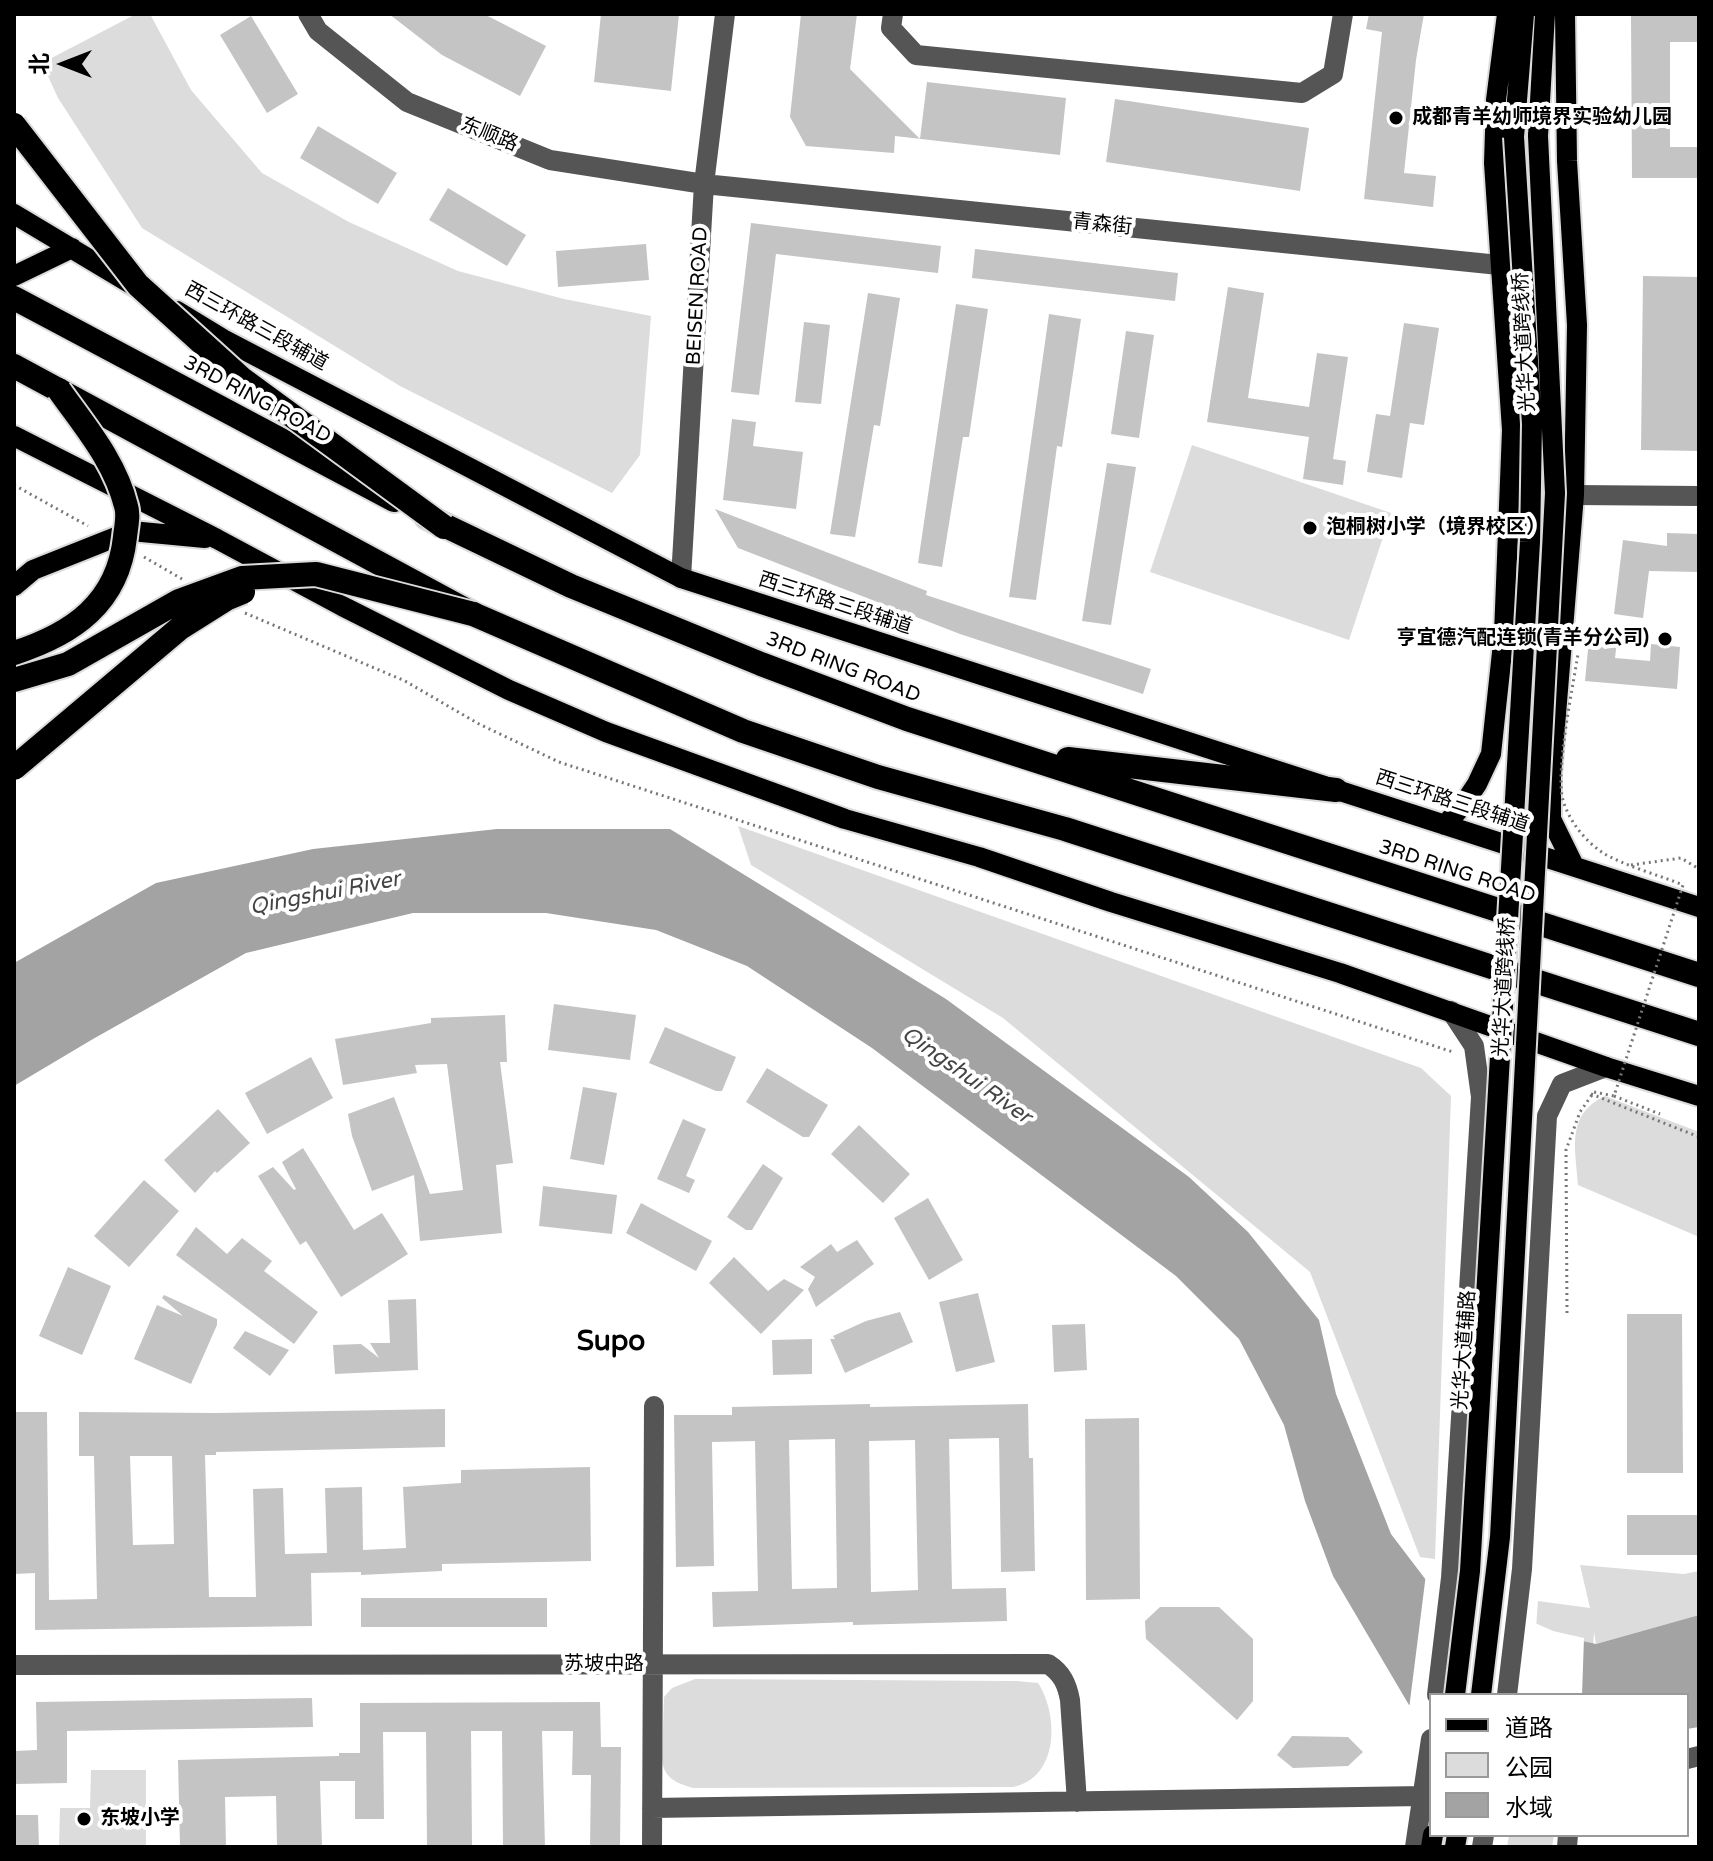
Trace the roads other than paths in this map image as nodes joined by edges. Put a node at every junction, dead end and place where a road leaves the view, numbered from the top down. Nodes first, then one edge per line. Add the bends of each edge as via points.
1 (308, 14) edge
2 (725, 14) edge
3 (893, 14) edge
4 (1343, 14) edge
5 (1507, 14) edge
6 (1524, 14) edge
7 (1545, 14) edge
8 (1565, 14) edge
9 (14, 125) edge
10 (704, 184) junction
11 (14, 214) edge
12 (72, 248) junction
13 (1499, 265) junction
14 (14, 276) edge
15 (14, 298) edge
16 (14, 366) edge
17 (59, 390) junction
18 (14, 436) edge
19 (1574, 495) junction
20 (1699, 496) edge
21 (444, 527) junction
22 (217, 539) junction
23 (310, 574) junction
24 (681, 578) junction
25 (14, 586) edge
26 (473, 614) junction
27 (14, 653) edge
28 (14, 680) edge
29 (1014, 753) junction
30 (1491, 754) junction
31 (14, 768) edge
32 (1551, 775) junction
33 (1336, 790) junction
34 (1445, 825) junction
35 (1581, 868) junction
36 (1699, 907) edge
37 (1699, 975) edge
38 (1451, 1011) junction
39 (1699, 1034) edge
40 (1606, 1067) junction
41 (1699, 1096) edge
42 (654, 1406) dead end
43 (14, 1665) edge
44 (653, 1665) junction
45 (1437, 1693) edge
46 (1455, 1693) edge
47 (1481, 1693) edge
48 (1507, 1693) edge
49 (1429, 1753) edge
50 (1423, 1796) junction
51 (1077, 1802) junction
52 (652, 1808) junction
53 (652, 1847) edge
54 (1415, 1847) edge

1 - 10 street, 东顺路 via 318,31 407,102 550,160
2 - 10 street, BEISEN ROAD
3 - 4 street via 891,28 916,55 1302,93 1333,74
5 - 13 main road via 1496,100
6 - 46 main road, 光华大道跨线桥, bridge via 1514,137 1532,424 1530,542 1470,1571
7 - 47 main road, 光华大道跨线桥, bridge via 1538,136 1555,493 1500,1537
8 - 19 main road via 1577,325
9 - 21 highway, bridge via 138,285 242,379
10 - 13 street, 青森街
10 - 24 street, BEISEN ROAD
11 - 12 main road, 西三环路三段辅道
12 - 14 main road
12 - 24 main road, 西三环路三段辅道 via 223,339
13 - 30 main road via 1512,430 1504,634
15 - 21 highway, 3RD RING ROAD, bridge
16 - 17 highway
17 - 26 highway, bridge
17 - 27 highway, bridge via 108,457 118,483 127,509 122,559 96,608 58,637
18 - 22 main road
19 - 20 street
19 - 32 main road
21 - 29 highway, 3RD RING ROAD via 761,664
22 - 25 main road via 131,531 33,570
22 - 38 main road via 509,690 606,732 845,819 979,857
23 - 26 highway, bridge
23 - 28 highway, bridge via 242,578 179,601 68,664
23 - 31 highway, bridge via 226,599 180,628
24 - 33 main road, 西三环路三段辅道
26 - 39 highway via 743,731
29 - 33 highway
29 - 37 highway, 3RD RING ROAD
30 - 32 main road
30 - 34 main road via 1477,784
32 - 35 main road via 1551,819
33 - 34 main road, 西三环路三段辅道
34 - 35 main road, 西三环路三段辅道
35 - 36 main road, 西三环路三段辅道
38 - 40 main road
38 - 45 street, 光华大道辅路 via 1474,1046 1481,1097 1451,1578
40 - 41 main road
40 - 48 street via 1562,1084 1547,1116
42 - 44 street
43 - 44 street, 苏坡中路
44 - 51 street, 苏坡中路 via 1048,1664 1067,1685
44 - 52 street
49 - 50 street
50 - 51 street
50 - 54 street
51 - 52 street
52 - 53 street

